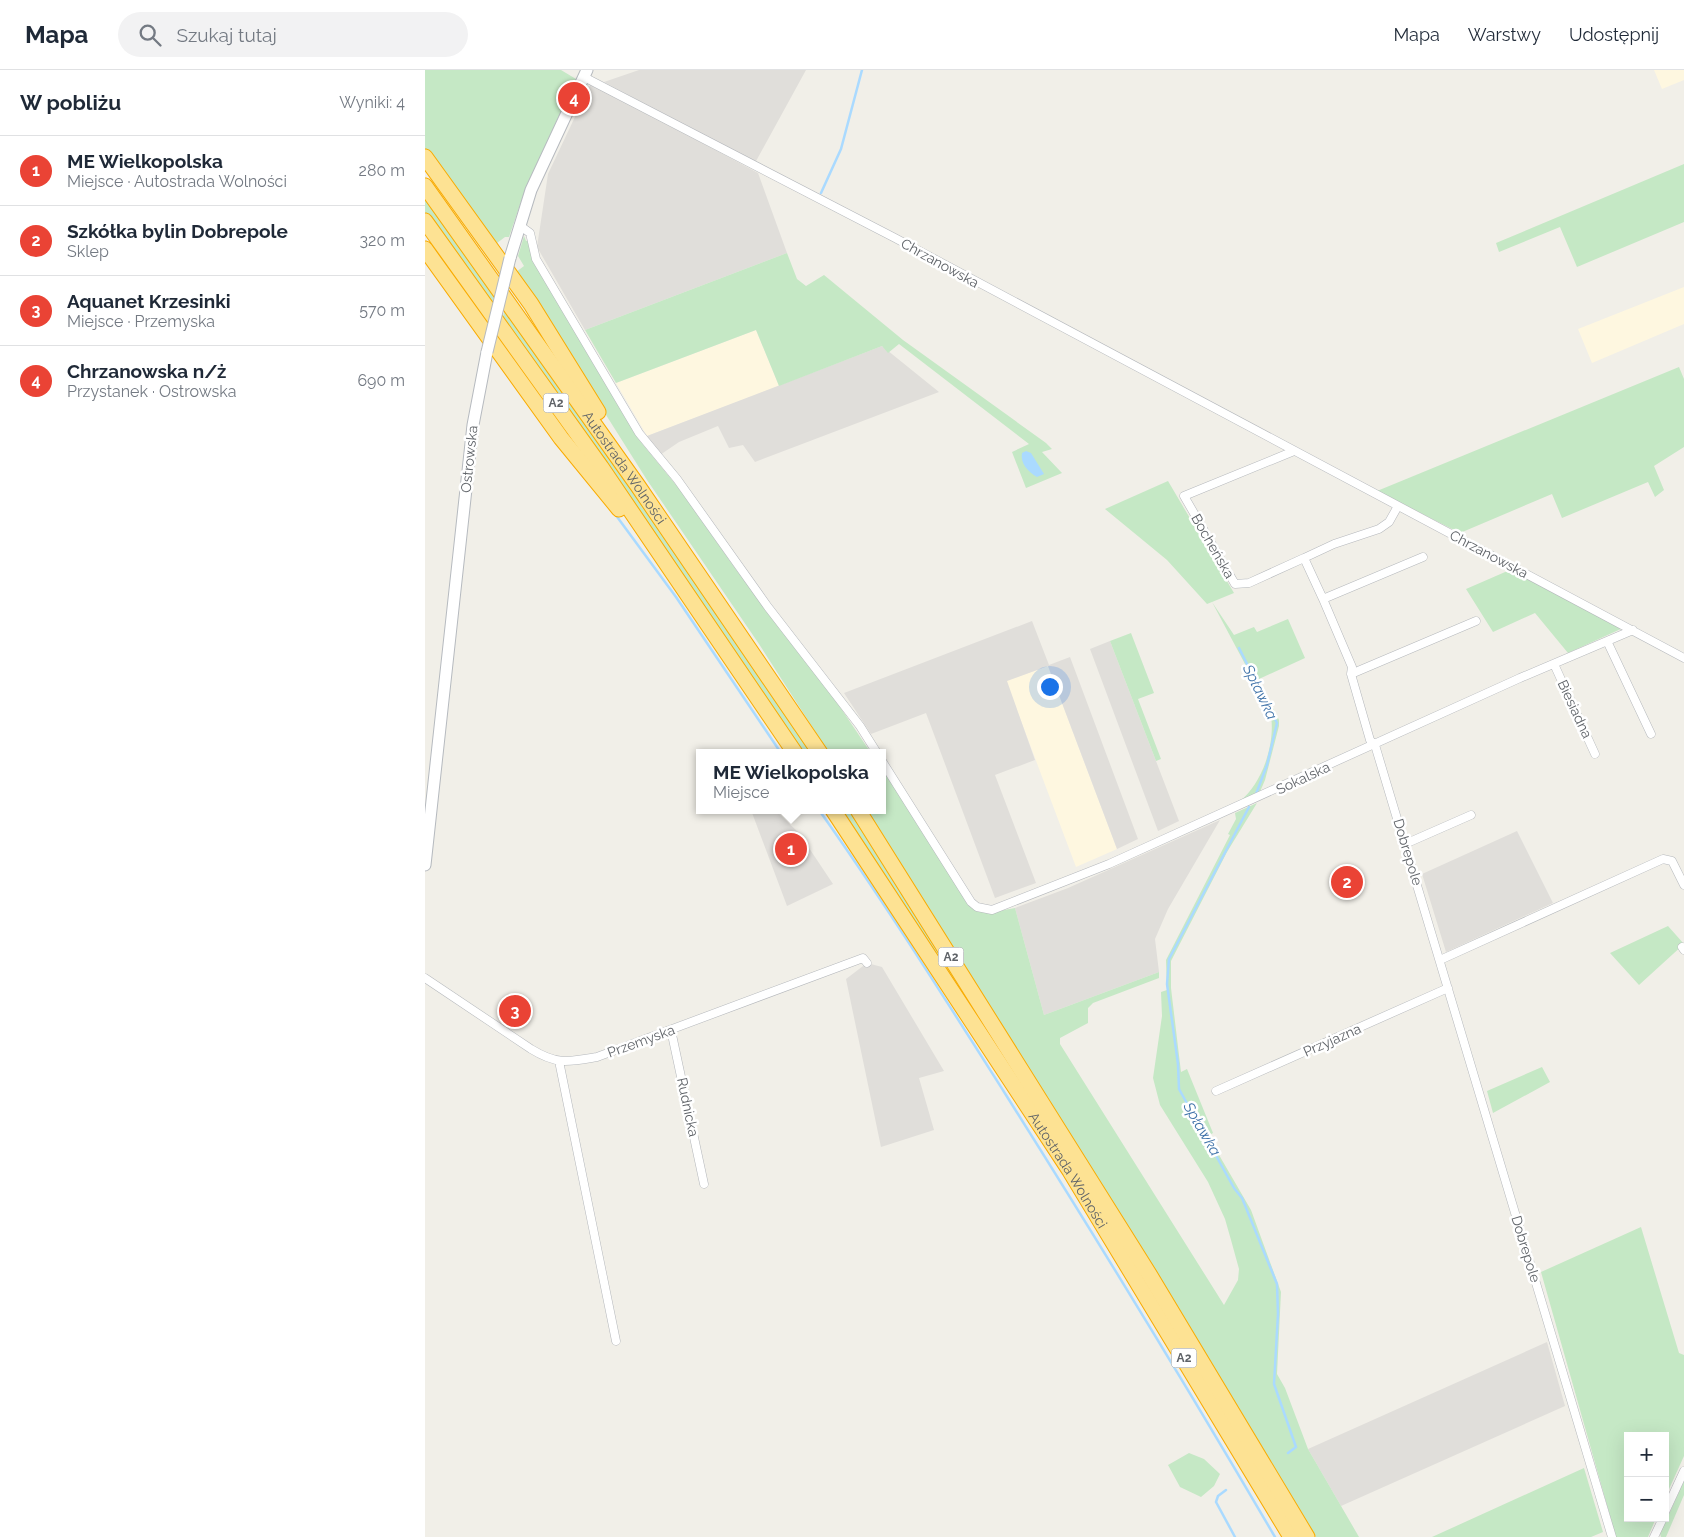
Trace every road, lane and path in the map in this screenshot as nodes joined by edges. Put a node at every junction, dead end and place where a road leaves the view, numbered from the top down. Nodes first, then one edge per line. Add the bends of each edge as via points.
1 (585, 74) edge
2 (425, 157) edge
3 (425, 186) edge
4 (425, 221) edge
5 (519, 224) junction
6 (425, 249) edge
7 (1294, 451) junction
8 (639, 486) junction
9 (1398, 506) junction
10 (1423, 557) dead end
11 (1304, 558) junction
12 (684, 588) junction
13 (1323, 599) junction
14 (1476, 621) dead end
15 (1633, 630) junction
16 (1607, 641) junction
17 (1684, 658) edge
18 (1554, 664) junction
19 (1351, 674) junction
20 (1651, 734) dead end
21 (1375, 744) junction
22 (792, 749) edge
23 (817, 749) edge
24 (874, 749) edge
25 (1595, 754) dead end
26 (886, 767) edge
27 (430, 771) edge
28 (836, 814) edge
29 (861, 814) edge
30 (1471, 815) dead end
31 (1405, 844) junction
32 (425, 864) edge
33 (1684, 885) edge
34 (1440, 960) junction
35 (867, 963) dead end
36 (425, 978) edge
37 (1448, 988) junction
38 (671, 1030) junction
39 (559, 1061) junction
40 (1216, 1091) dead end
41 (704, 1184) dead end
42 (617, 1340) dead end
43 (1684, 1471) edge
44 (1669, 1503) edge
45 (1661, 1522) edge
46 (1291, 1537) edge
47 (1307, 1537) edge
48 (1612, 1537) edge
49 (1654, 1537) edge

1 - 5 street, Ostrowska
1 - 7 street, Chrzanowska
2 - 8 highway via 543,324 623,454
3 - 8 highway, Autostrada Wolności / A2
4 - 12 highway, Autostrada Wolności / A2
5 - 24 street via 530,232 536,258 639,433 677,479
5 - 27 street, Ostrowska, bridge via 474,416
6 - 12 highway via 561,438
7 - 9 street, Chrzanowska
7 - 11 street, Bocheńska via 1184,496 1235,584 1249,583
8 - 23 highway, Autostrada Wolności / A2
9 - 11 street, Bocheńska via 1389,522 1379,529 1333,544
9 - 15 street, Chrzanowska
10 - 13 street
11 - 13 street
12 - 22 highway, Autostrada Wolności / A2
13 - 19 street via 1352,667
14 - 19 street
15 - 16 street, Sokalska
15 - 17 street, Chrzanowska
16 - 18 street, Sokalska
16 - 20 street
18 - 21 street, Sokalska
18 - 25 street, Biesiadna
19 - 21 street via 1370,740
21 - 26 street, Sokalska via 1200,824 992,910 977,907 971,902
21 - 31 street, Dobrepole
27 - 32 street, Ostrowska
28 - 46 highway, Autostrada Wolności / A2 via 1070,1171
29 - 47 highway, Autostrada Wolności / A2 via 1149,1274
30 - 31 street
31 - 34 street, Dobrepole
33 - 34 street via 1672,861 1663,859
34 - 37 street, Dobrepole
35 - 38 street, Przemyska via 863,958
36 - 39 street, Przemyska via 545,1058
37 - 40 street, Przyjazna
37 - 48 street, Dobrepole
38 - 39 street, Przemyska via 597,1057
38 - 41 street, Rudnicka
39 - 42 street
43 - 44 street
45 - 49 street

